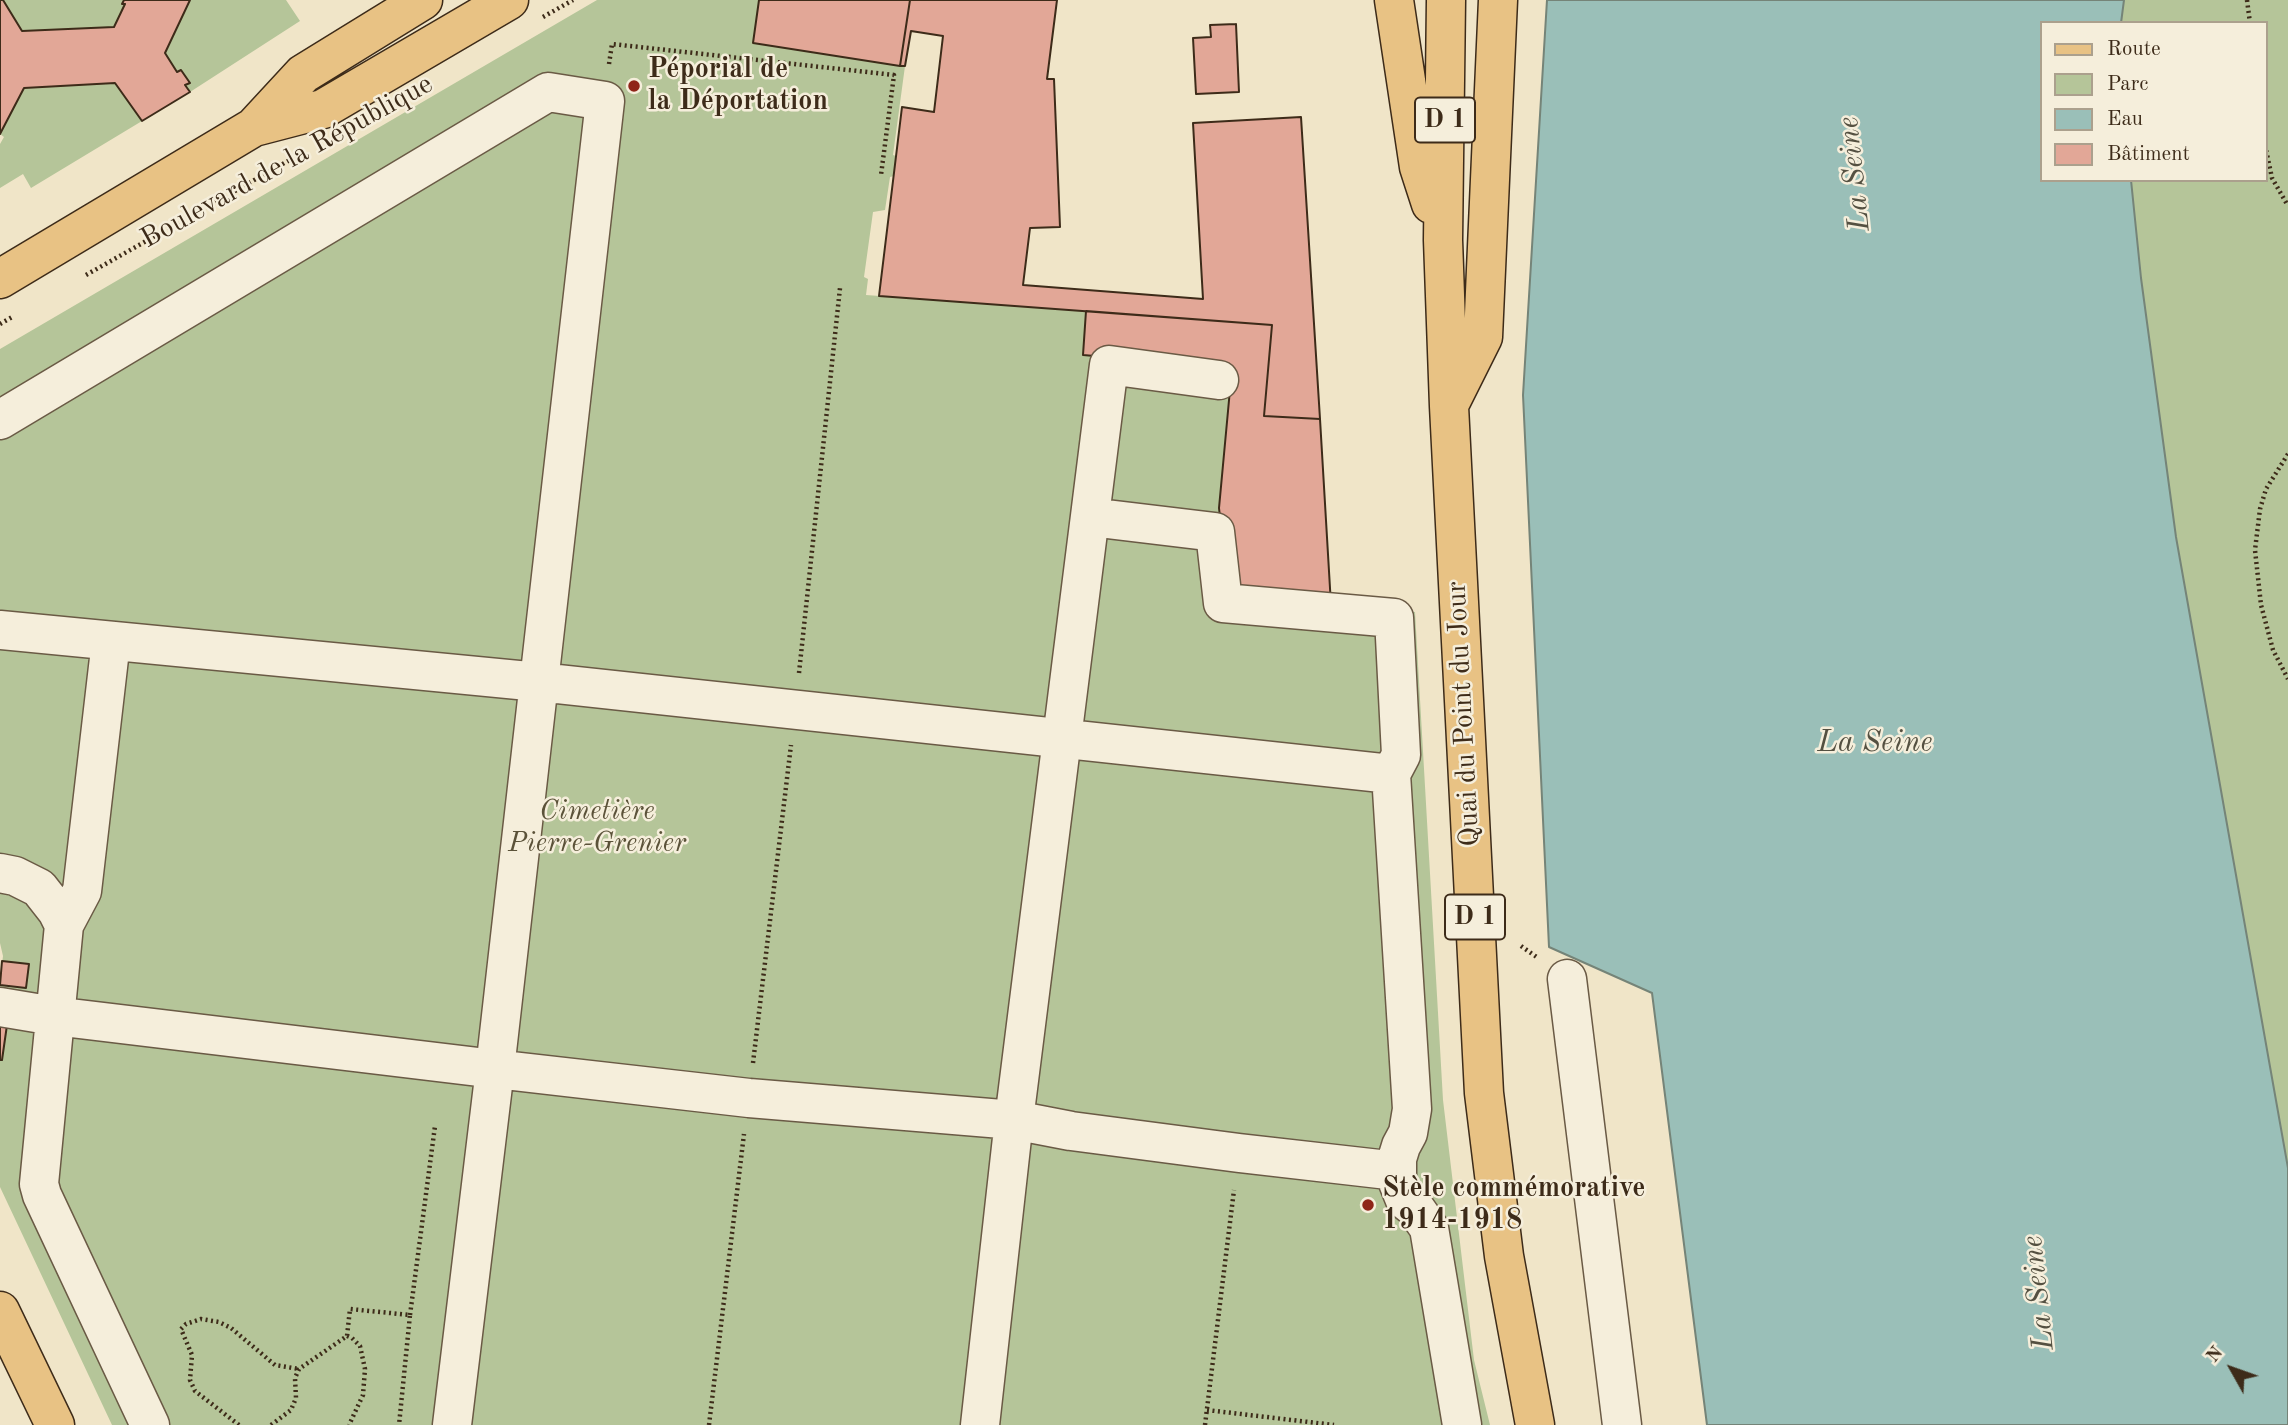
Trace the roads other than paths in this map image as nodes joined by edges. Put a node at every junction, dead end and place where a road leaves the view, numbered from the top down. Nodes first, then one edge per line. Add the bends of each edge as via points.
1 (423, 0) edge
2 (1394, 0) edge
3 (1446, 0) edge
4 (1498, 0) edge
5 (523, 10) edge
6 (254, 127) junction
7 (1443, 240) junction
8 (0, 279) edge
9 (1219, 380) dead end
10 (1449, 406) junction
11 (0, 421) edge
12 (1090, 517) junction
13 (0, 630) edge
14 (111, 642) junction
15 (539, 682) junction
16 (1064, 738) junction
17 (1391, 774) junction
18 (0, 873) edge
19 (64, 925) junction
20 (1567, 979) dead end
21 (0, 1007) edge
22 (54, 1016) junction
23 (495, 1069) junction
24 (1014, 1120) junction
25 (1397, 1171) junction
26 (0, 1311) edge
27 (55, 1425) edge
28 (150, 1425) edge
29 (452, 1425) edge
30 (980, 1425) edge
31 (1462, 1425) edge
32 (1535, 1425) edge
33 (1622, 1425) edge

1 - 6 main road, Boulevard de la République via 303,74
2 - 7 main road via 1419,167
3 - 7 main road, Quai du Point du Jour / D 1
4 - 10 main road via 1483,337
5 - 6 main road, Boulevard de la République via 323,109
6 - 8 main road, Boulevard de la République
7 - 10 main road, Quai du Point du Jour / D 1
9 - 12 lane via 1109,365
10 - 32 main road, Quai du Point du Jour / D 1 via 1484,1093 1504,1256
11 - 15 lane via 548,92 605,100
12 - 16 lane
12 - 17 lane via 1215,532 1223,603 1394,618 1401,755
13 - 14 lane
14 - 15 lane
14 - 19 lane via 82,891
15 - 16 lane
15 - 23 lane
16 - 17 lane
16 - 24 lane
17 - 25 lane via 1412,1109
18 - 19 lane via 39,888
19 - 22 lane
20 - 33 lane
21 - 22 lane
22 - 23 lane
22 - 28 lane via 39,1184
23 - 24 lane via 749,1098
23 - 29 lane
24 - 25 lane
24 - 30 lane
25 - 31 lane via 1399,1189 1429,1228
26 - 27 main road

